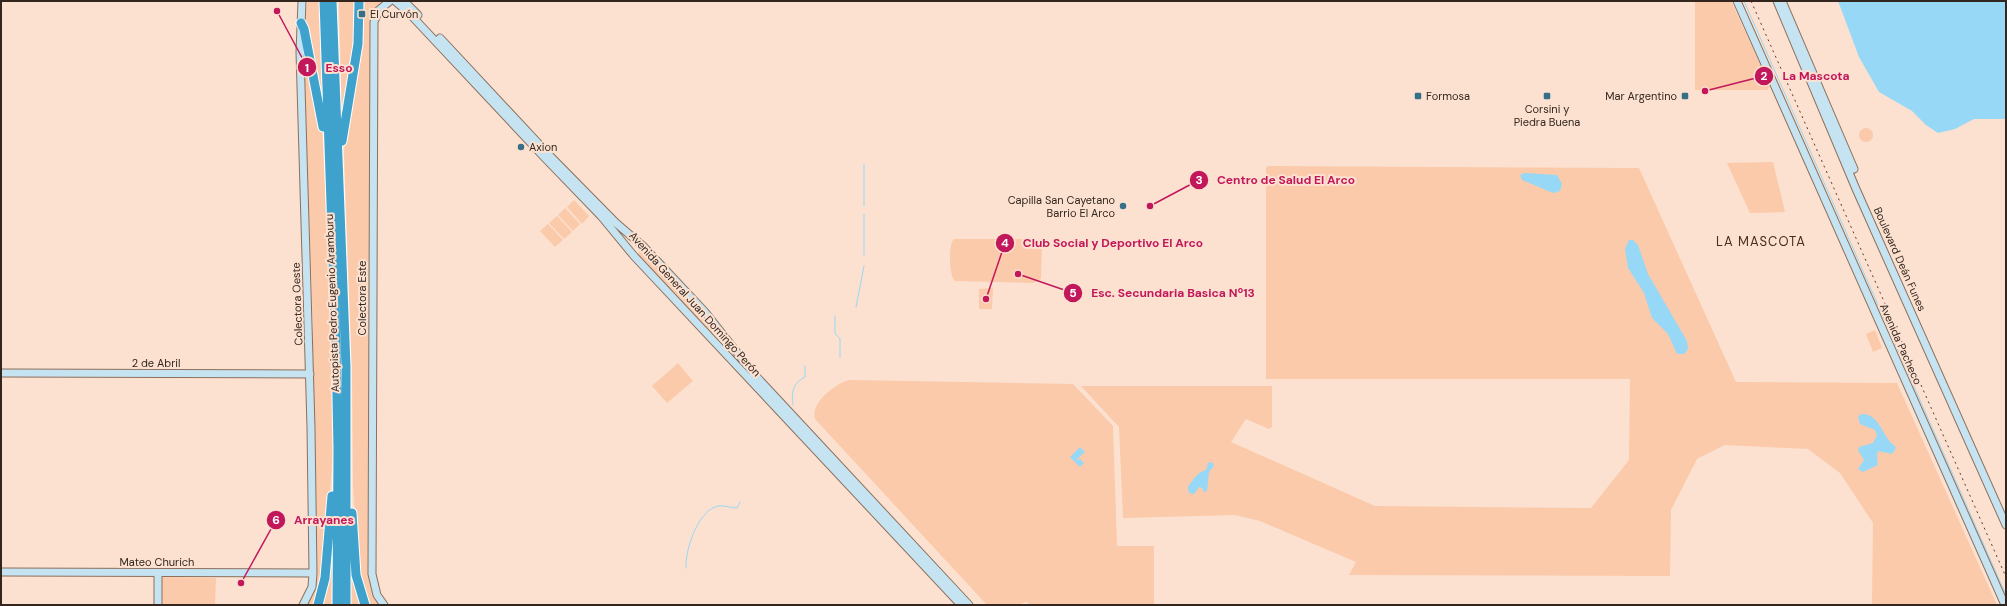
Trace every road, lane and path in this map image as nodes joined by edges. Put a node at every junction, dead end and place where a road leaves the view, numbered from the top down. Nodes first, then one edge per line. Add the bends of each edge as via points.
1 (302, 1) edge
2 (359, 1) edge
3 (390, 1) edge
4 (395, 1) edge
5 (404, 1) edge
6 (1737, 1) edge
7 (1777, 1) edge
8 (1782, 1) edge
9 (328, 2) edge
10 (410, 6) edge
11 (301, 23) junction
12 (340, 190) junction
13 (330, 194) junction
14 (644, 247) junction
15 (634, 256) junction
16 (718, 327) junction
17 (708, 336) junction
18 (1, 373) edge
19 (310, 374) junction
20 (338, 449) junction
21 (347, 464) junction
22 (2006, 516) edge
23 (2006, 525) edge
24 (1, 572) edge
25 (158, 573) junction
26 (312, 573) junction
27 (158, 605) edge
28 (303, 605) edge
29 (318, 605) edge
30 (337, 605) edge
31 (346, 605) edge
32 (365, 605) edge
33 (384, 605) edge
34 (961, 605) edge
35 (969, 605) edge
36 (2005, 605) edge

1 - 11 main road, Colectora Oeste
2 - 12 highway via 358,44 342,142
3 - 33 main road, Colectora Este via 379,10 374,22 372,574 377,595
4 - 10 main road, Avenida General Juan Domingo Perón
5 - 10 main road, Avenida General Juan Domingo Perón
6 - 36 main road, Avenida Pacheco
7 - 23 main road, Boulevard Deán Funes via 1856,189
8 - 22 main road, Boulevard Deán Funes via 1858,182
9 - 12 highway, Autopista Pedro Eugenio Aramburu
9 - 13 highway, Autopista Pedro Eugenio Aramburu
10 - 14 main road, Avenida General Juan Domingo Perón via 551,157 616,223
10 - 15 main road, Avenida General Juan Domingo Perón via 544,157 592,206
11 - 13 highway via 325,134
11 - 19 main road, Colectora Oeste
12 - 21 highway, Autopista Pedro Eugenio Aramburu
13 - 20 highway, Autopista Pedro Eugenio Aramburu
14 - 15 main road via 636,248
14 - 16 main road, Avenida General Juan Domingo Perón
15 - 17 main road, Avenida General Juan Domingo Perón
16 - 17 main road via 715,336
16 - 35 main road, Avenida General Juan Domingo Perón via 754,374
17 - 34 main road, Avenida General Juan Domingo Perón
18 - 19 main road, 2 de Abril
19 - 26 main road, Colectora Oeste
20 - 29 highway via 325,578
20 - 30 highway, Autopista Pedro Eugenio Aramburu
21 - 31 highway, Autopista Pedro Eugenio Aramburu
21 - 32 highway via 356,576
24 - 25 main road, Mateo Churich
25 - 26 main road, Mateo Churich
25 - 27 main road
26 - 28 main road, Colectora Oeste via 312,586

